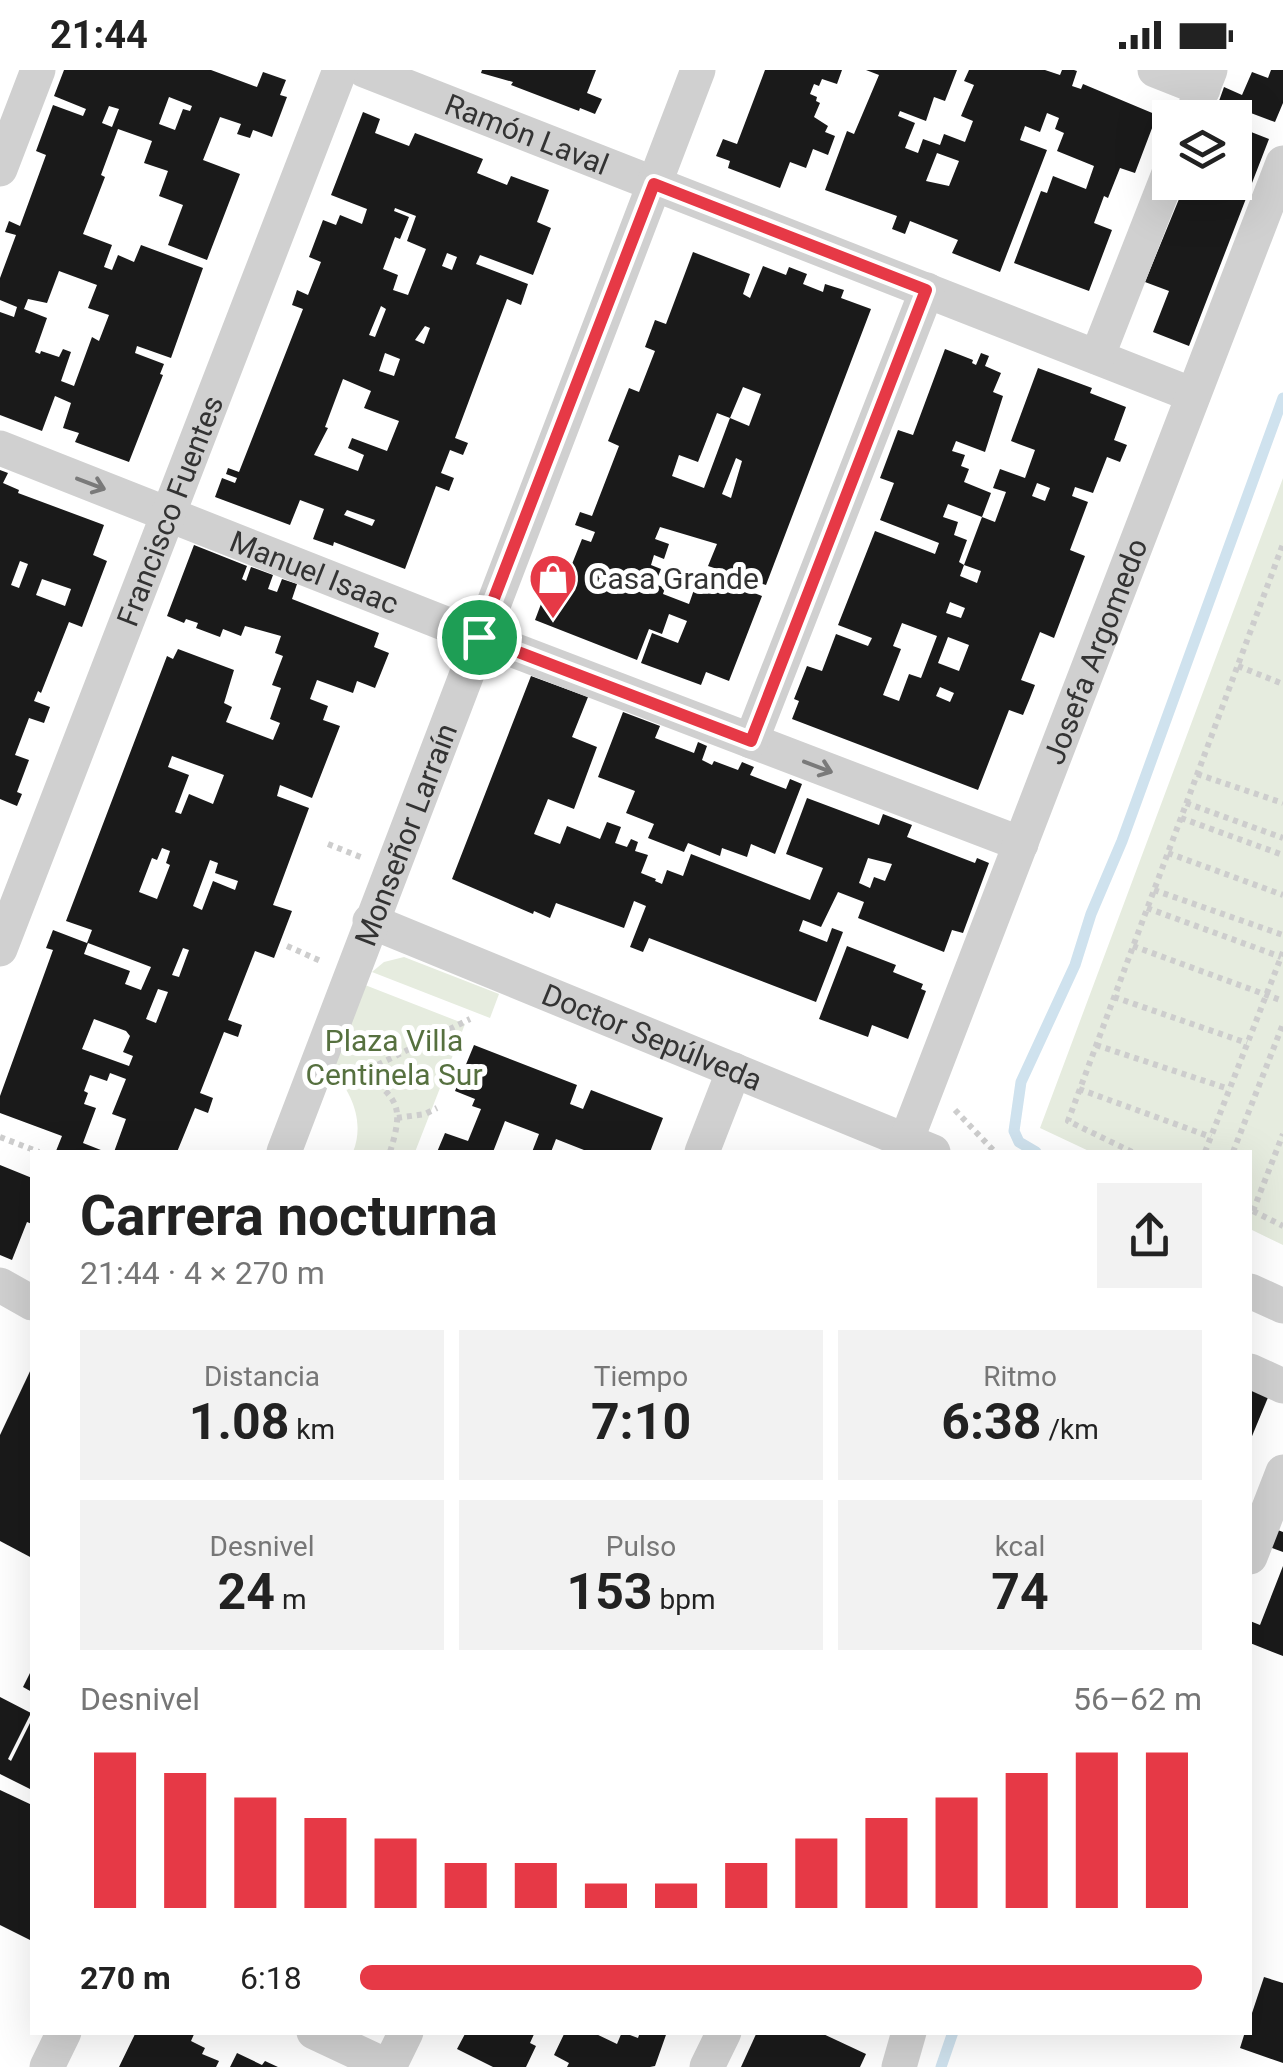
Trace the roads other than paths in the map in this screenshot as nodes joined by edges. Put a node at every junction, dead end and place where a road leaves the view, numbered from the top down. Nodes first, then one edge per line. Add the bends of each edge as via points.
1 (38, 70) edge
2 (340, 70) edge
3 (364, 70) edge
4 (698, 70) edge
5 (1155, 70) edge
6 (1202, 92) edge
7 (1283, 163) edge
8 (0, 169) edge
9 (654, 184) junction
10 (1159, 200) edge
11 (926, 290) junction
12 (1096, 357) junction
13 (1194, 395) junction
14 (0, 448) edge
15 (168, 514) junction
16 (479, 637) junction
17 (751, 741) junction
18 (1021, 844) junction
19 (370, 922) junction
20 (0, 950) edge
21 (734, 1070) junction
22 (920, 1147) edge
23 (285, 1150) edge
24 (703, 1150) edge
25 (0, 1285) edge
26 (1252, 1292) edge
27 (30, 1302) edge
28 (1283, 1306) edge
29 (1252, 1372) edge
30 (1283, 1386) edge
31 (1283, 1472) edge
32 (1252, 1553) edge
33 (63, 2035) edge
34 (320, 2035) edge
35 (405, 2035) edge
36 (723, 2035) edge
37 (909, 2035) edge
38 (47, 2067) edge
39 (389, 2067) edge
40 (707, 2067) edge
41 (899, 2067) edge

1 - 8 street
2 - 15 street, Francisco Fuentes
3 - 9 street, Ramón Laval
4 - 9 street, Monseñor Larraín
5 - 6 street
7 - 13 street, Josefa Argomedo
9 - 11 street, Ramón Laval
9 - 16 street, Monseñor Larraín
10 - 12 street
11 - 12 street, Ramón Laval
11 - 17 street
12 - 13 street, Ramón Laval
13 - 18 street, Josefa Argomedo
14 -> 15 street, Manuel Isaac
15 - 16 street, Manuel Isaac
15 - 20 street, Francisco Fuentes
16 - 17 street, Manuel Isaac
16 - 19 street, Monseñor Larraín
17 -> 18 street, Manuel Isaac
18 - 22 street, Josefa Argomedo
19 - 21 street, Doctor Sepúlveda
19 - 23 street, Monseñor Larraín
21 - 22 street, Doctor Sepúlveda
21 - 24 street
25 - 27 street
26 - 28 street
29 - 30 street
31 - 32 street
33 - 38 street
34 - 39 street
35 - 39 street
36 - 40 street
37 - 41 street

